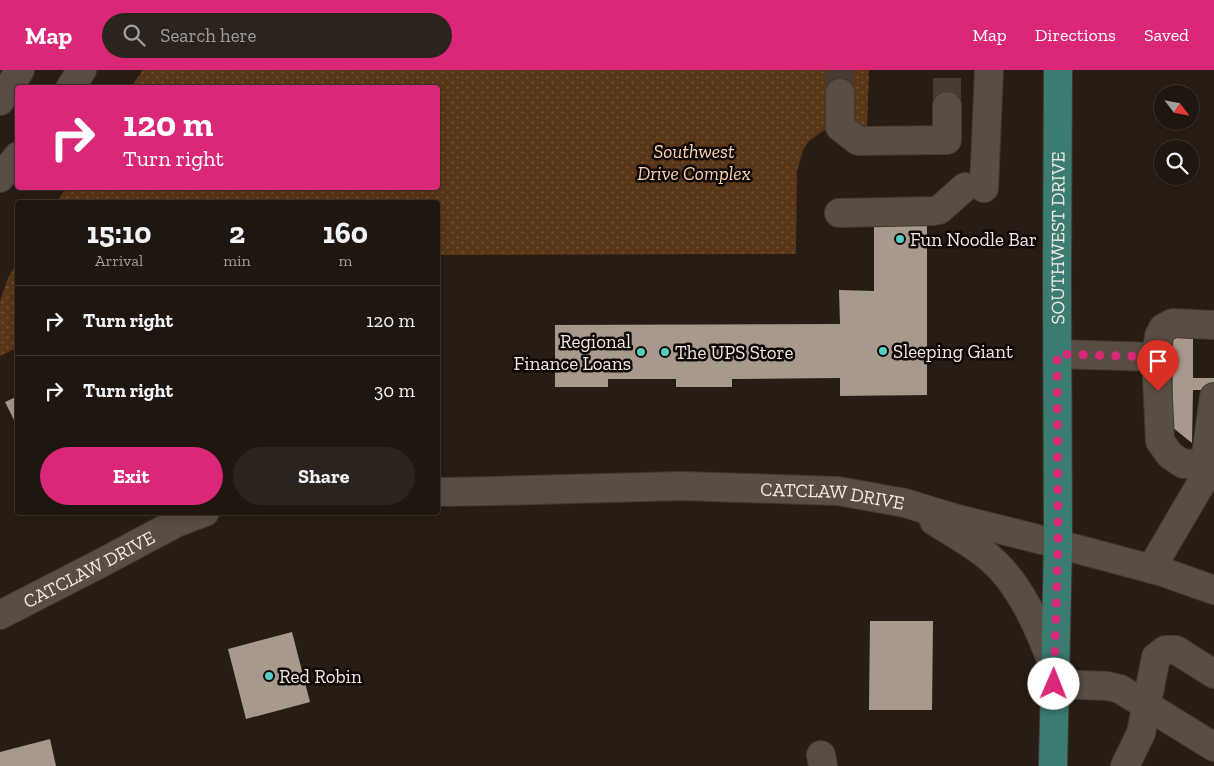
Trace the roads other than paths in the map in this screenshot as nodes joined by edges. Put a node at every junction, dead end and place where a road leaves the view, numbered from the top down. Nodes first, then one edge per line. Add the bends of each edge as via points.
1 (20, 70) edge
2 (82, 70) edge
3 (989, 70) edge
4 (1058, 70) edge
5 (72, 85) edge
6 (840, 93) tunnel mouth
7 (0, 101) edge
8 (947, 106) tunnel mouth
9 (15, 160) edge
10 (0, 178) edge
11 (839, 213) dead end
12 (1214, 325) edge
13 (1057, 354) junction
14 (1156, 357) junction
15 (1214, 397) edge
16 (1206, 463) junction
17 (440, 492) edge
18 (905, 503) junction
19 (197, 515) edge
20 (1058, 544) junction
21 (1151, 568) junction
22 (1214, 590) edge
23 (0, 615) edge
24 (1214, 674) edge
25 (1055, 677) junction
26 (1146, 705) junction
27 (1214, 747) edge
28 (1053, 766) edge
29 (1125, 766) edge

1 - 7 street
2 - 5 street
3 - 11 street via 974,187 939,210
4 - 13 main road, SOUTHWEST DRIVE
6 - 8 street via 840,127 858,141 946,140
9 - 10 street
12 - 14 street via 1173,323 1163,328
13 - 14 street
13 - 20 main road, SOUTHWEST DRIVE
14 - 16 street via 1160,442 1183,464
15 - 16 street
16 - 21 street via 1202,482
17 - 18 street, CATCLAW DRIVE via 682,486 829,490
18 - 20 street, CATCLAW DRIVE
18 - 25 street via 987,556 1008,577 1026,604 1046,645
19 - 23 street, CATCLAW DRIVE
20 - 21 street, CATCLAW DRIVE
20 - 25 main road, SOUTHWEST DRIVE
21 - 22 street, CATCLAW DRIVE
24 - 26 street via 1176,650 1165,650 1156,657
25 - 26 street via 1120,689
25 - 28 main road, SOUTHWEST DRIVE
26 - 27 street
26 - 29 street via 1141,733

